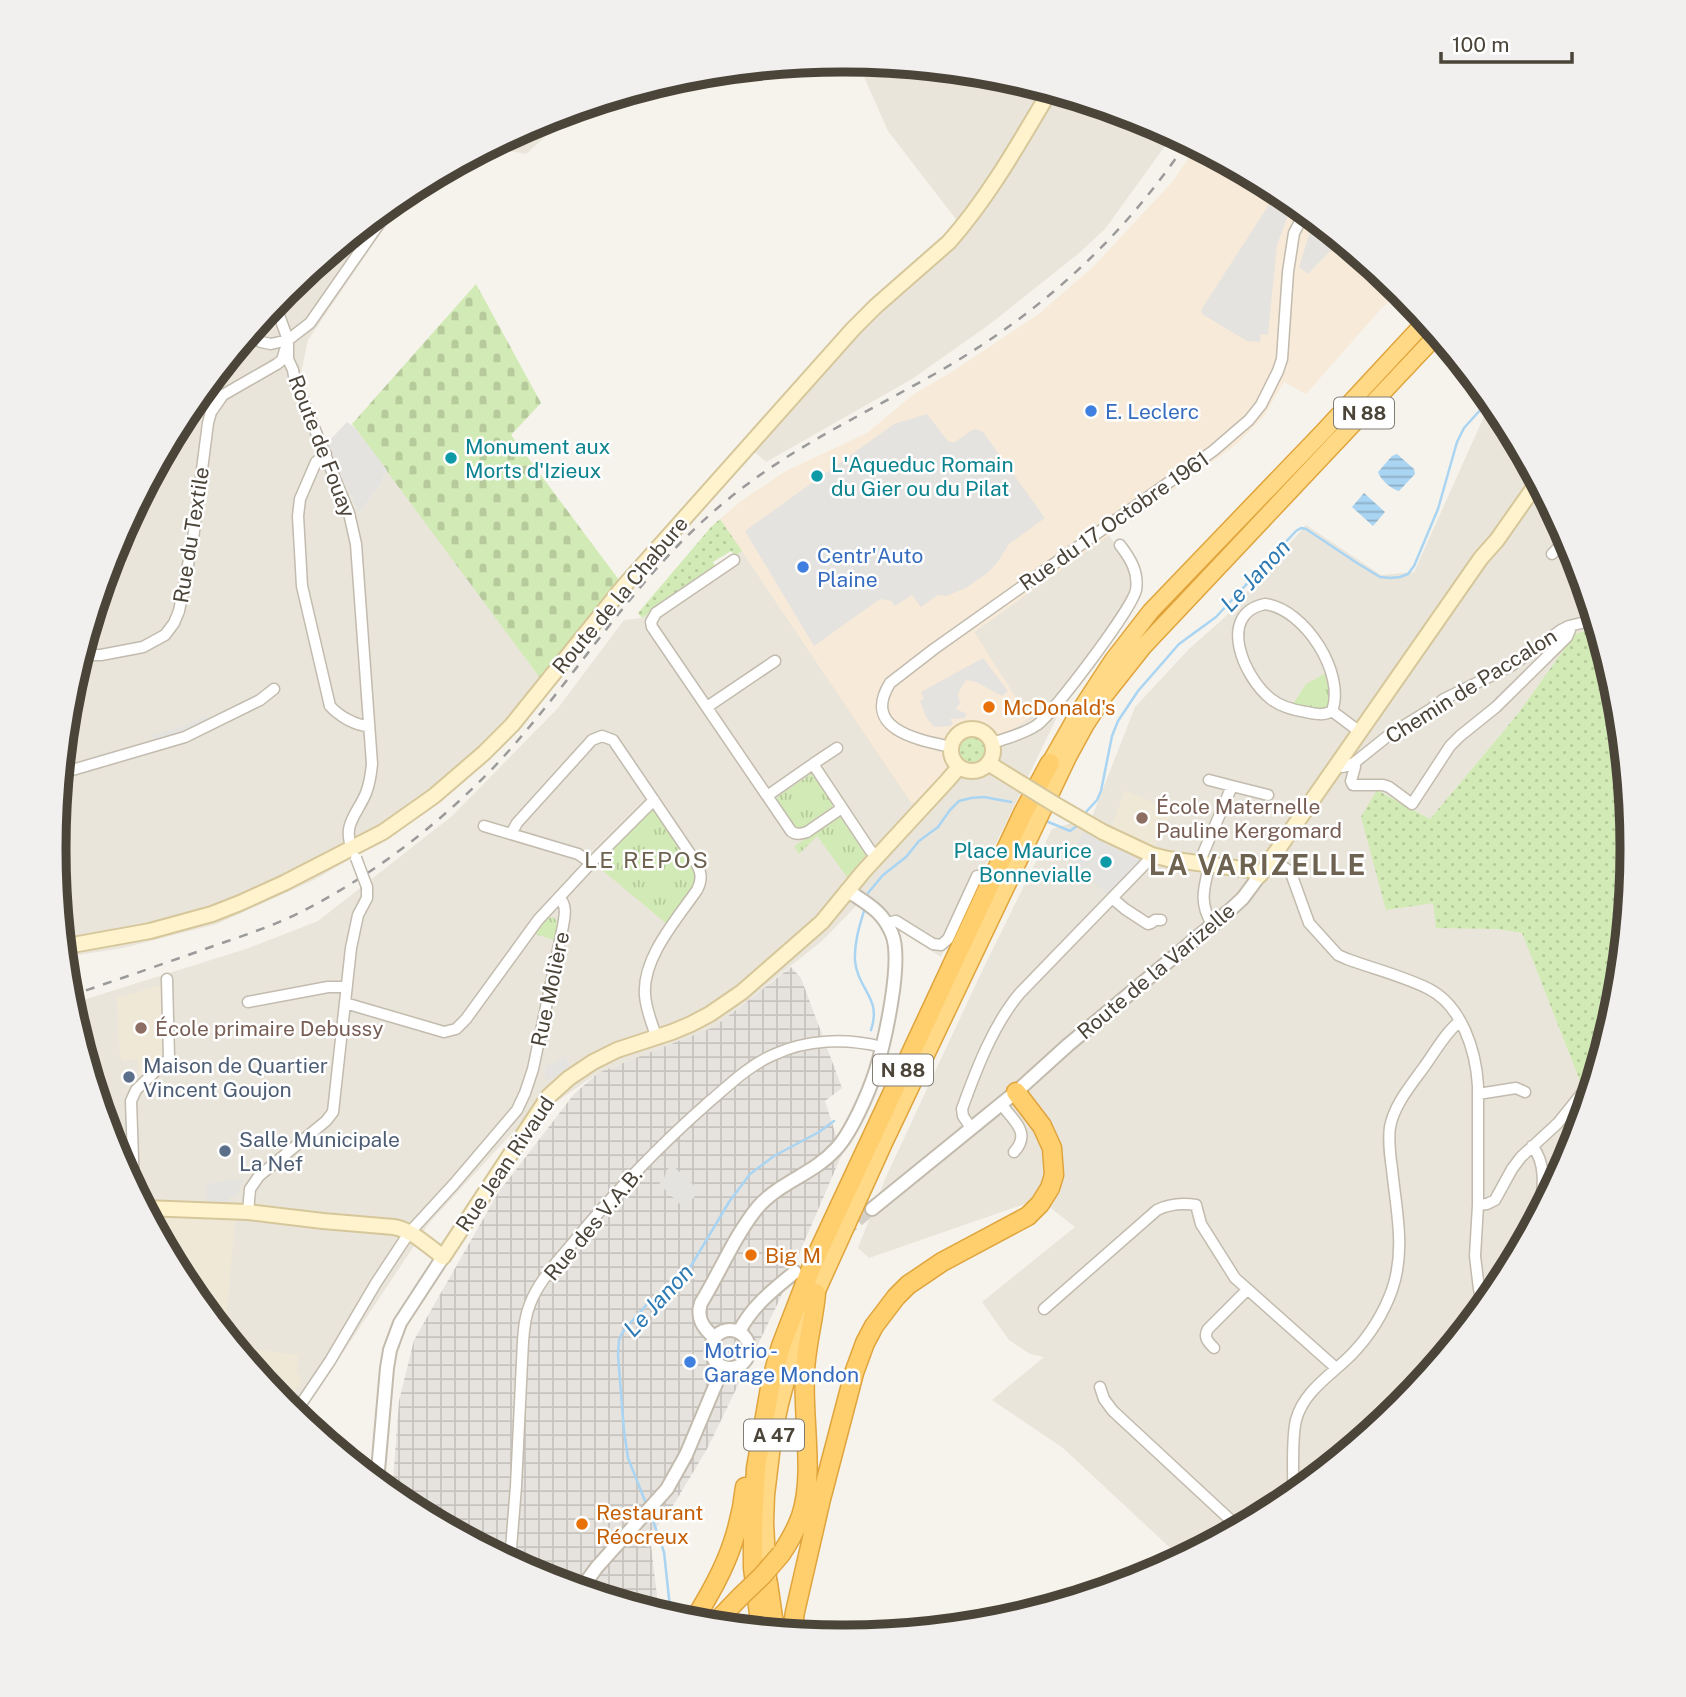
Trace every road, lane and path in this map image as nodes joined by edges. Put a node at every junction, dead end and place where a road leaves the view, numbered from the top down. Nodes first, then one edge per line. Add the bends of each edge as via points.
1 (1045, 98) edge
2 (1300, 221) edge
3 (377, 227) edge
4 (279, 315) edge
5 (1419, 328) edge
6 (257, 339) edge
7 (288, 340) junction
8 (1431, 342) edge
9 (326, 454) junction
10 (1532, 492) edge
11 (1120, 545) dead end
12 (1558, 546) edge
13 (1552, 554) dead end
14 (734, 560) dead end
15 (1585, 622) edge
16 (1569, 626) junction
17 (91, 655) edge
18 (775, 661) dead end
19 (274, 689) dead end
20 (707, 707) junction
21 (1332, 711) junction
22 (369, 726) junction
23 (1360, 732) junction
24 (992, 743) junction
25 (951, 747) junction
26 (837, 748) dead end
27 (988, 763) junction
28 (1050, 763) joint
29 (1354, 763) junction
30 (813, 764) junction
31 (1337, 764) junction
32 (959, 766) junction
33 (71, 770) edge
34 (1209, 780) dead end
35 (1232, 786) junction
36 (1268, 795) dead end
37 (767, 796) junction
38 (654, 800) junction
39 (842, 808) junction
40 (484, 827) dead end
41 (511, 834) junction
42 (354, 853) junction
43 (1152, 855) junction
44 (877, 857) junction
45 (1272, 859) junction
46 (591, 863) junction
47 (1205, 867) junction
48 (1260, 875) junction
49 (977, 877) dead end
50 (848, 890) junction
51 (559, 897) junction
52 (1112, 898) junction
53 (1161, 920) dead end
54 (887, 923) junction
55 (1212, 924) junction
56 (72, 944) edge
57 (167, 979) dead end
58 (346, 987) junction
59 (248, 1002) dead end
60 (345, 1003) junction
61 (1460, 1021) junction
62 (657, 1038) junction
63 (882, 1047) junction
64 (530, 1082) joint
65 (1016, 1092) junction
66 (1525, 1092) dead end
67 (1478, 1094) junction
68 (1578, 1097) edge
69 (1001, 1104) junction
70 (971, 1128) junction
71 (1532, 1146) junction
72 (1014, 1152) dead end
73 (133, 1160) edge
74 (1541, 1187) edge
75 (1478, 1205) junction
76 (156, 1208) edge
77 (872, 1209) tunnel mouth
78 (248, 1212) junction
79 (409, 1233) junction
80 (443, 1257) junction
81 (795, 1272) dead end
82 (1247, 1290) junction
83 (1481, 1291) edge
84 (816, 1293) junction
85 (1044, 1309) dead end
86 (739, 1332) junction
87 (715, 1338) junction
88 (1214, 1348) dead end
89 (723, 1367) junction
90 (1336, 1368) junction
91 (771, 1382) junction
92 (1100, 1387) dead end
93 (301, 1405) edge
94 (378, 1471) edge
95 (1294, 1480) edge
96 (1231, 1521) edge
97 (511, 1550) edge
98 (586, 1581) edge
99 (768, 1583) joint
100 (700, 1611) edge
101 (723, 1615) edge
102 (760, 1620) edge
103 (774, 1621) edge
104 (793, 1623) edge

1 - 42 main road, Route de la Chabure via 958,232 853,329 624,586 512,725 435,796
2 - 25 street, Rue du 17 Octobre 1961 via 1288,272 1282,359 1272,385 1249,420 1213,451 926,655 885,690 883,709 892,727
3 - 7 street via 310,323
4 - 7 street, Route de Fouay
5 - 28 highway, N 88 via 1151,611 1107,668
6 - 7 street via 271,344
7 - 9 street, Route de Fouay via 295,381
7 - 17 street, Rue du Textile via 282,360 223,395 211,412 193,539 174,624 143,647
8 - 84 highway, N 88 via 1162,625 1099,705 1032,830
9 - 22 street, Route de Fouay via 355,537
9 - 22 street via 316,463 298,508 302,586 330,706
10 - 23 main road, Route de la Varizelle
11 - 24 street via 1135,569 1133,598 1048,714 1029,730
12 - 13 street
14 - 20 street via 656,613 651,622
15 - 16 street, Chemin de Paccalon
16 - 29 street, Chemin de Paccalon via 1511,666 1444,699
16 - 29 street via 1567,637 1455,741 1412,804 1383,785 1353,785
18 - 20 street
19 - 33 street via 185,737
20 - 37 street
21 - 21 street via 1332,674 1308,631 1273,604 1247,612 1241,620 1239,648 1255,683 1282,706 1324,714
21 - 23 street
22 - 42 street, Route de Fouay via 371,777 348,832
23 - 31 main road, Route de la Varizelle
24 - 25 main road via 983,732 970,729 958,735
24 - 27 main road
25 - 32 main road
26 - 30 street
27 - 32 main road via 978,770
27 - 43 main road, bridge via 1103,832
28 - 91 highway, N 88 via 813,1263
29 - 31 street
30 - 37 street
30 - 39 street
31 - 45 main road, Route de la Varizelle
32 - 44 main road, Rue Jean Rivaud
34 - 35 street
35 - 36 street
35 - 47 street via 1202,856
37 - 39 street via 794,834 807,832
38 - 41 street via 612,740 597,737
38 - 46 street
38 - 62 street via 701,875 701,883 648,970 645,996
39 - 44 street
40 - 41 street
41 - 46 street via 578,854
42 - 56 main road, Route de la Chabure via 212,914
42 - 58 street, bridge via 367,898 356,922
43 - 47 main road
43 - 52 street
44 - 50 main road, Rue Jean Rivaud
45 - 48 main road, Route de la Varizelle
45 - 61 street via 1292,876 1309,923 1338,955 1430,989
46 - 51 street
47 - 48 main road via 1250,870
47 - 55 street via 1203,898
48 - 55 street, Route de la Varizelle via 1243,898
49 - 54 street via 941,945 896,921
50 - 54 street
50 - 62 main road, Rue Jean Rivaud via 822,922 742,992 710,1014
51 - 60 street via 456,1029 444,1032
51 - 64 street, Rue Molière via 565,905 565,918
52 - 53 street via 1148,924
52 - 70 street via 1005,1013 962,1109
54 - 63 street via 895,943 896,964
55 - 65 street, Route de la Varizelle
57 - 73 street via 169,1058 133,1095
58 - 59 street
58 - 60 street
60 - 78 street via 333,1112 259,1176 250,1189
61 - 67 street via 1473,1052
61 - 90 street via 1395,1111 1389,1139 1400,1230 1397,1270 1378,1320
62 - 80 main road, Rue Jean Rivaud via 593,1062 549,1096
63 - 87 street via 867,1091 835,1151 769,1195 745,1225 699,1310 703,1326
63 - 97 street, Rue des V.A.B. via 817,1042 758,1062 642,1165 561,1257 530,1304 525,1322
64 - 79 street, Rue Jean Rivaud via 517,1110
65 - 69 street, Route de la Varizelle
65 - 104 highway via 1052,1148 1050,1188 1028,1216 908,1285 874,1326 854,1373
66 - 67 street via 1516,1088
67 - 75 street
68 - 71 street
69 - 70 street, Route de la Varizelle
69 - 72 street via 1021,1132 1021,1144
70 - 77 street, Route de la Varizelle
71 - 74 street via 1542,1171
71 - 75 street via 1495,1200
75 - 83 street via 1475,1256
76 - 78 main road
78 - 79 main road via 402,1228
79 - 80 main road
79 - 93 street, Rue Jean Rivaud
80 - 94 street via 400,1323 390,1350
81 - 86 street via 760,1304
82 - 85 street via 1201,1224 1196,1205 1183,1204 1157,1210
82 - 88 street via 1206,1332 1206,1340
82 - 90 street
84 - 99 highway, A 47 via 795,1347 773,1437 765,1523
84 - 101 highway, bridge via 804,1373 806,1484 802,1515 781,1554
86 - 87 street via 729,1330
86 - 89 street via 748,1342 749,1354 736,1368
87 - 89 street via 712,1355
89 - 98 street via 667,1489
90 - 95 street via 1313,1390 1296,1421
91 - 100 highway, N 88 via 762,1401 733,1544
91 - 102 highway, A 47 via 756,1468 753,1526
92 - 96 street via 1113,1411
99 - 103 highway, A 47

